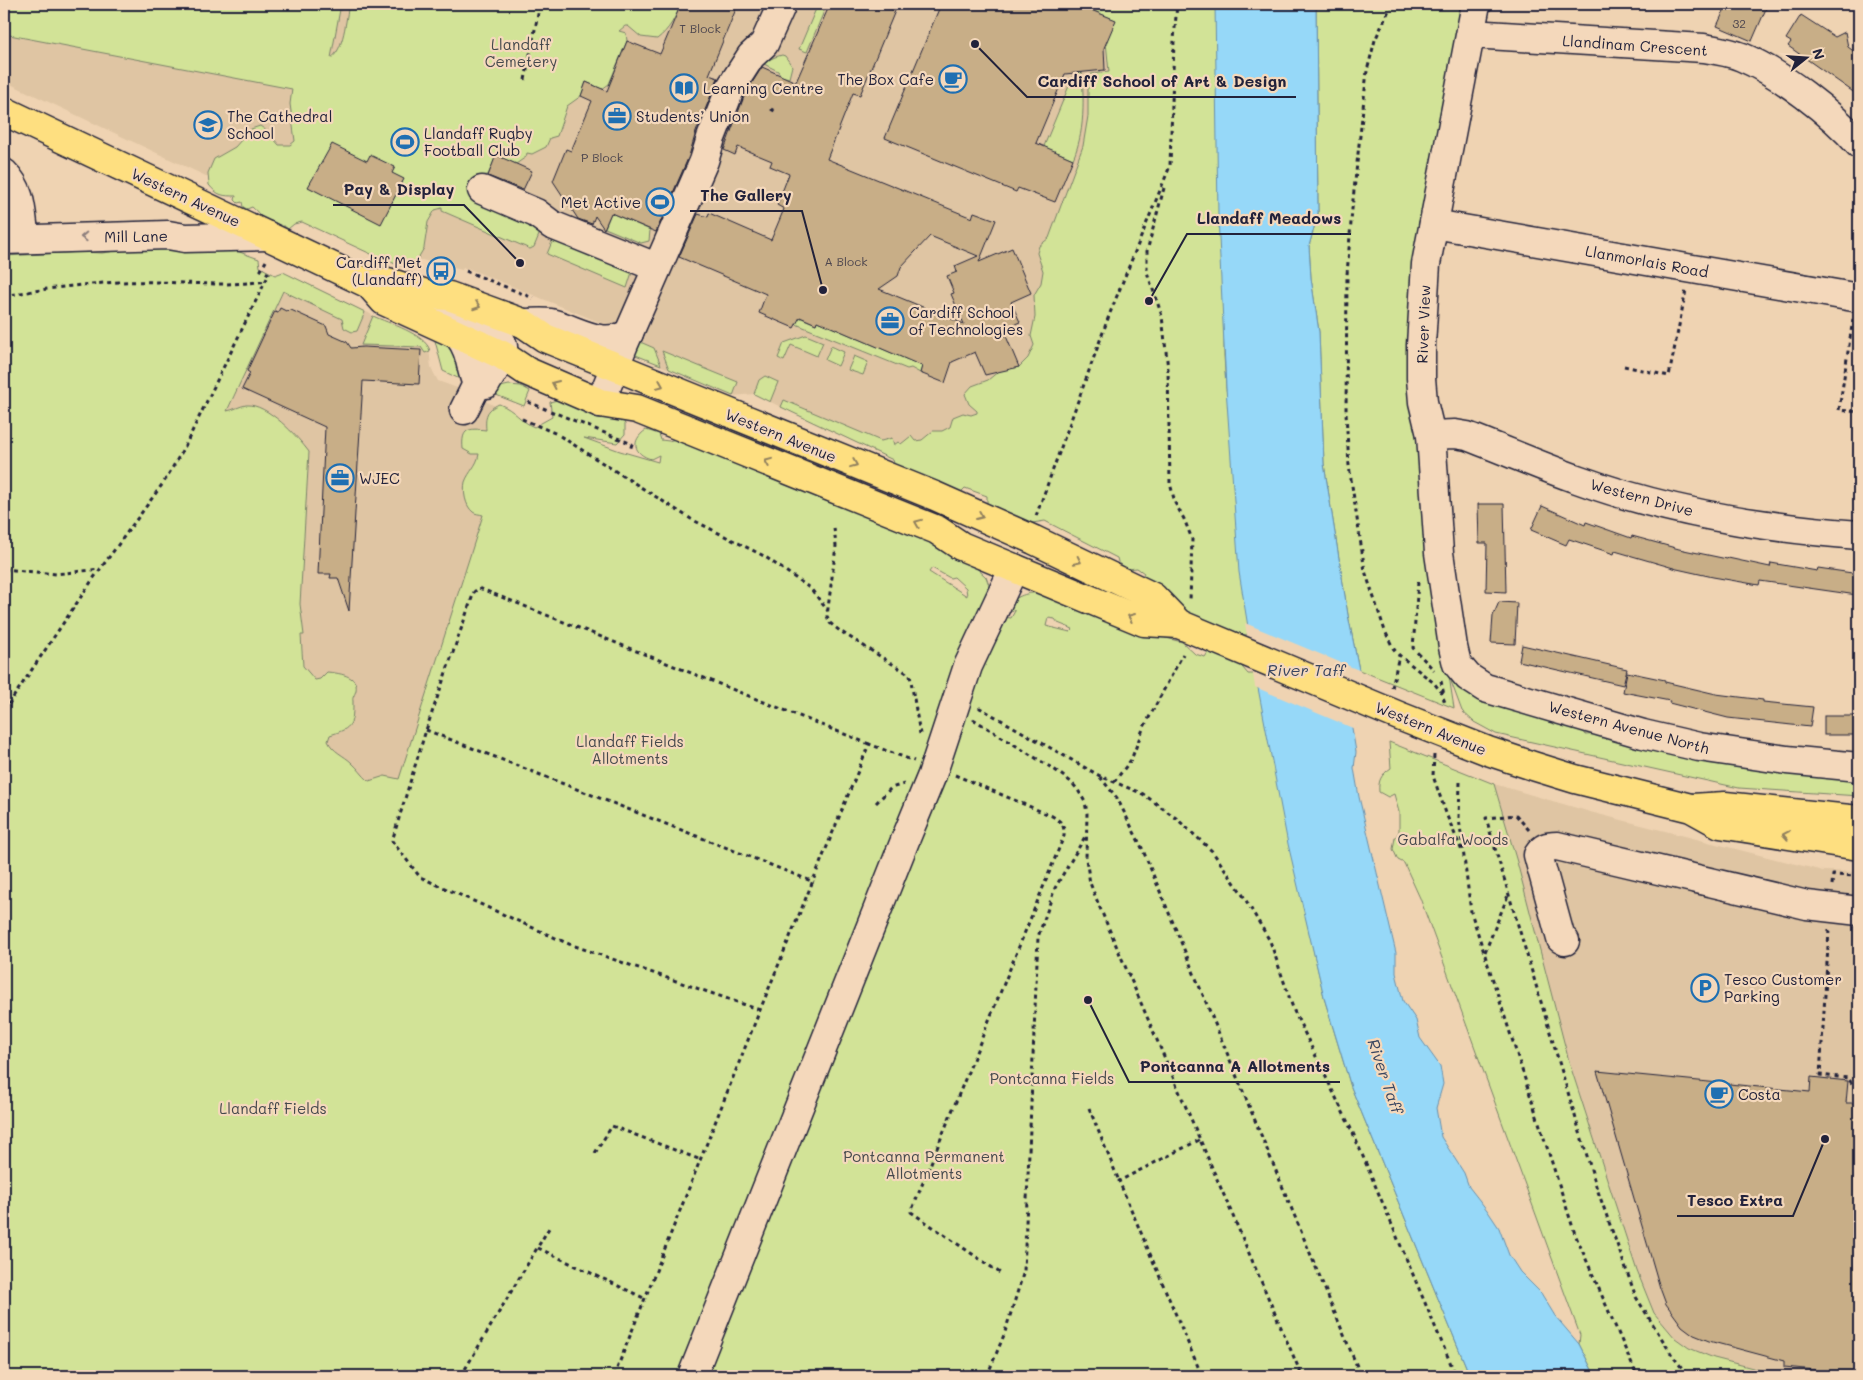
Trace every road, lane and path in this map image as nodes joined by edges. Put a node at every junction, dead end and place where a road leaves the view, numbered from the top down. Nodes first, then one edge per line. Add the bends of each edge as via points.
1 (540, 4) edge
2 (782, 4) edge
3 (1176, 4) edge
4 (1392, 4) edge
5 (1476, 4) edge
6 (1471, 34) junction
7 (525, 80) dead end
8 (771, 109) dead end
9 (4, 111) edge
10 (776, 112) dead end
11 (1859, 144) edge
12 (4, 173) edge
13 (1168, 173) junction
14 (482, 190) dead end
15 (1434, 224) junction
16 (14, 240) edge
17 (267, 248) junction
18 (656, 269) junction
19 (466, 271) dead end
20 (266, 281) junction
21 (369, 284) junction
22 (1686, 289) dead end
23 (430, 295) junction
24 (4, 296) edge
25 (536, 300) dead end
26 (1856, 308) edge
27 (523, 323) junction
28 (629, 333) junction
29 (459, 336) junction
30 (502, 356) junction
31 (1624, 366) dead end
32 (614, 367) junction
33 (477, 384) junction
34 (528, 402) dead end
35 (600, 403) junction
36 (464, 410) dead end
37 (1859, 412) edge
38 (522, 419) dead end
39 (1431, 435) junction
40 (630, 450) dead end
41 (1035, 522) dead end
42 (834, 528) dead end
43 (1859, 535) edge
44 (1014, 568) junction
45 (4, 569) edge
46 (101, 569) junction
47 (1418, 580) dead end
48 (828, 611) junction
49 (1184, 612) junction
50 (1452, 648) joint
51 (1183, 654) dead end
52 (1399, 655) junction
53 (1392, 688) dead end
54 (954, 707) junction
55 (4, 711) edge
56 (426, 730) junction
57 (921, 737) dead end
58 (870, 744) junction
59 (1434, 755) dead end
60 (934, 767) junction
61 (1859, 768) edge
62 (1100, 776) junction
63 (1114, 782) junction
64 (1460, 782) dead end
65 (1691, 808) junction
66 (1859, 820) edge
67 (1086, 834) junction
68 (1859, 846) edge
69 (1542, 849) junction
70 (1465, 857) junction
71 (1859, 876) edge
72 (814, 882) junction
73 (1832, 891) dead end
74 (1509, 893) junction
75 (1859, 911) edge
76 (1829, 930) dead end
77 (1565, 941) dead end
78 (1485, 953) junction
79 (760, 1010) junction
80 (1859, 1093) edge
81 (1089, 1108) dead end
82 (1198, 1140) junction
83 (595, 1153) dead end
84 (701, 1160) junction
85 (1119, 1181) junction
86 (549, 1228) dead end
87 (538, 1248) junction
88 (1000, 1273) dead end
89 (646, 1299) junction
90 (461, 1376) edge
91 (614, 1376) edge
92 (692, 1376) edge
93 (986, 1376) edge
94 (1202, 1376) edge
95 (1302, 1376) edge
96 (1361, 1376) edge
97 (1456, 1376) edge
98 (1637, 1376) edge
99 (1688, 1376) edge

1 - 7 path
2 - 18 street via 764,44 751,56 731,87 700,169
3 - 13 path
4 - 52 path via 1371,52 1361,117 1347,275 1346,413 1349,466 1365,570 1385,632
5 - 6 street, River View
6 - 11 street, Llandinam Crescent via 1704,48 1725,52 1742,57 1776,76 1841,125
6 - 15 street, River View
8 - 10 path
9 - 17 highway, Western Avenue
12 - 16 street via 17,190
13 - 41 path via 1110,313
13 - 49 path via 1147,252 1147,272 1164,325 1170,483 1192,539
14 - 18 street via 536,213 552,225
15 - 26 street, Llanmorlais Road
15 - 39 street, River View via 1426,264 1421,345 1423,402
17 -> 16 street, Mill Lane via 168,235
17 - 20 path via 261,270 270,274
17 - 21 highway, Western Avenue
18 - 28 street
19 - 25 path
20 - 24 path via 242,284 121,282
20 - 46 path via 174,465
21 - 23 highway, Western Avenue via 388,282
21 - 29 highway, Western Avenue via 384,301
22 - 31 path via 1669,376
23 -> 27 highway, Western Avenue via 449,296
23 - 30 street via 446,315 502,341
26 - 37 path via 1839,410
27 - 28 street via 550,323 600,339 617,339
27 - 32 highway, Western Avenue via 545,338
28 - 32 street
29 - 30 highway, Western Avenue
29 - 33 street via 469,353
30 - 33 street via 486,384
35 -> 30 highway, Western Avenue via 526,371
32 - 35 street
32 -> 49 highway, Western Avenue via 935,496
33 - 36 street
34 - 40 path via 632,444
44 -> 35 highway, Western Avenue via 961,546 937,530 637,409
38 - 48 path via 558,435 691,519 764,556 811,589
39 - 43 street, Western Drive via 1467,436 1577,479 1670,506 1782,528
39 - 50 street, River View via 1439,553
42 - 48 path via 836,546
49 -> 44 highway, Western Avenue via 1144,622
44 - 54 street via 973,654
45 - 46 path via 56,574
46 - 55 path
47 - 52 path via 1413,648 1440,677 1446,705 1434,683
48 - 57 path via 830,623 910,675
49 - 65 highway, Western Avenue via 1239,650 1488,751 1584,781
50 - 61 street, Western Avenue North via 1468,677 1485,688 1699,747
51 - 63 path via 1143,729 1131,760
52 - 53 path
54 - 60 street
54 - 62 path via 974,714 980,708
54 - 67 path via 1071,782 1085,802
56 - 58 path via 474,592 479,588
56 - 72 path
56 - 79 path via 392,841 420,877 569,944
58 - 60 path
58 - 72 path
59 - 70 path via 1433,776
60 - 88 path via 1052,816 1062,822 1064,829 1064,836 911,1212
60 - 92 street
62 - 63 path
62 - 96 path via 1117,798 1142,848
63 - 97 path via 1143,794 1212,850 1270,941 1294,1011 1353,1133
64 - 70 path via 1459,818
65 - 66 highway, Western Avenue via 1726,806
68 -> 65 highway, Western Avenue via 1720,824
67 - 82 path via 1090,884
67 - 93 path via 1056,888 1038,937 1024,1271 1004,1335
69 - 74 path via 1516,815 1486,818
69 - 75 street via 1557,846 1807,905
69 - 77 street via 1539,861 1561,939
70 - 78 path via 1471,912
71 - 73 path via 1833,875
72 - 79 path
74 - 78 path
74 - 99 path via 1596,1186 1636,1297
76 - 80 path via 1820,1075 1848,1078
78 - 98 path via 1575,1234
79 - 84 path
81 - 85 path
82 - 85 path
82 - 95 path
83 - 84 path via 612,1126
84 - 89 path
85 - 94 path
86 - 87 path
87 - 89 path
87 - 90 path
89 - 91 path

